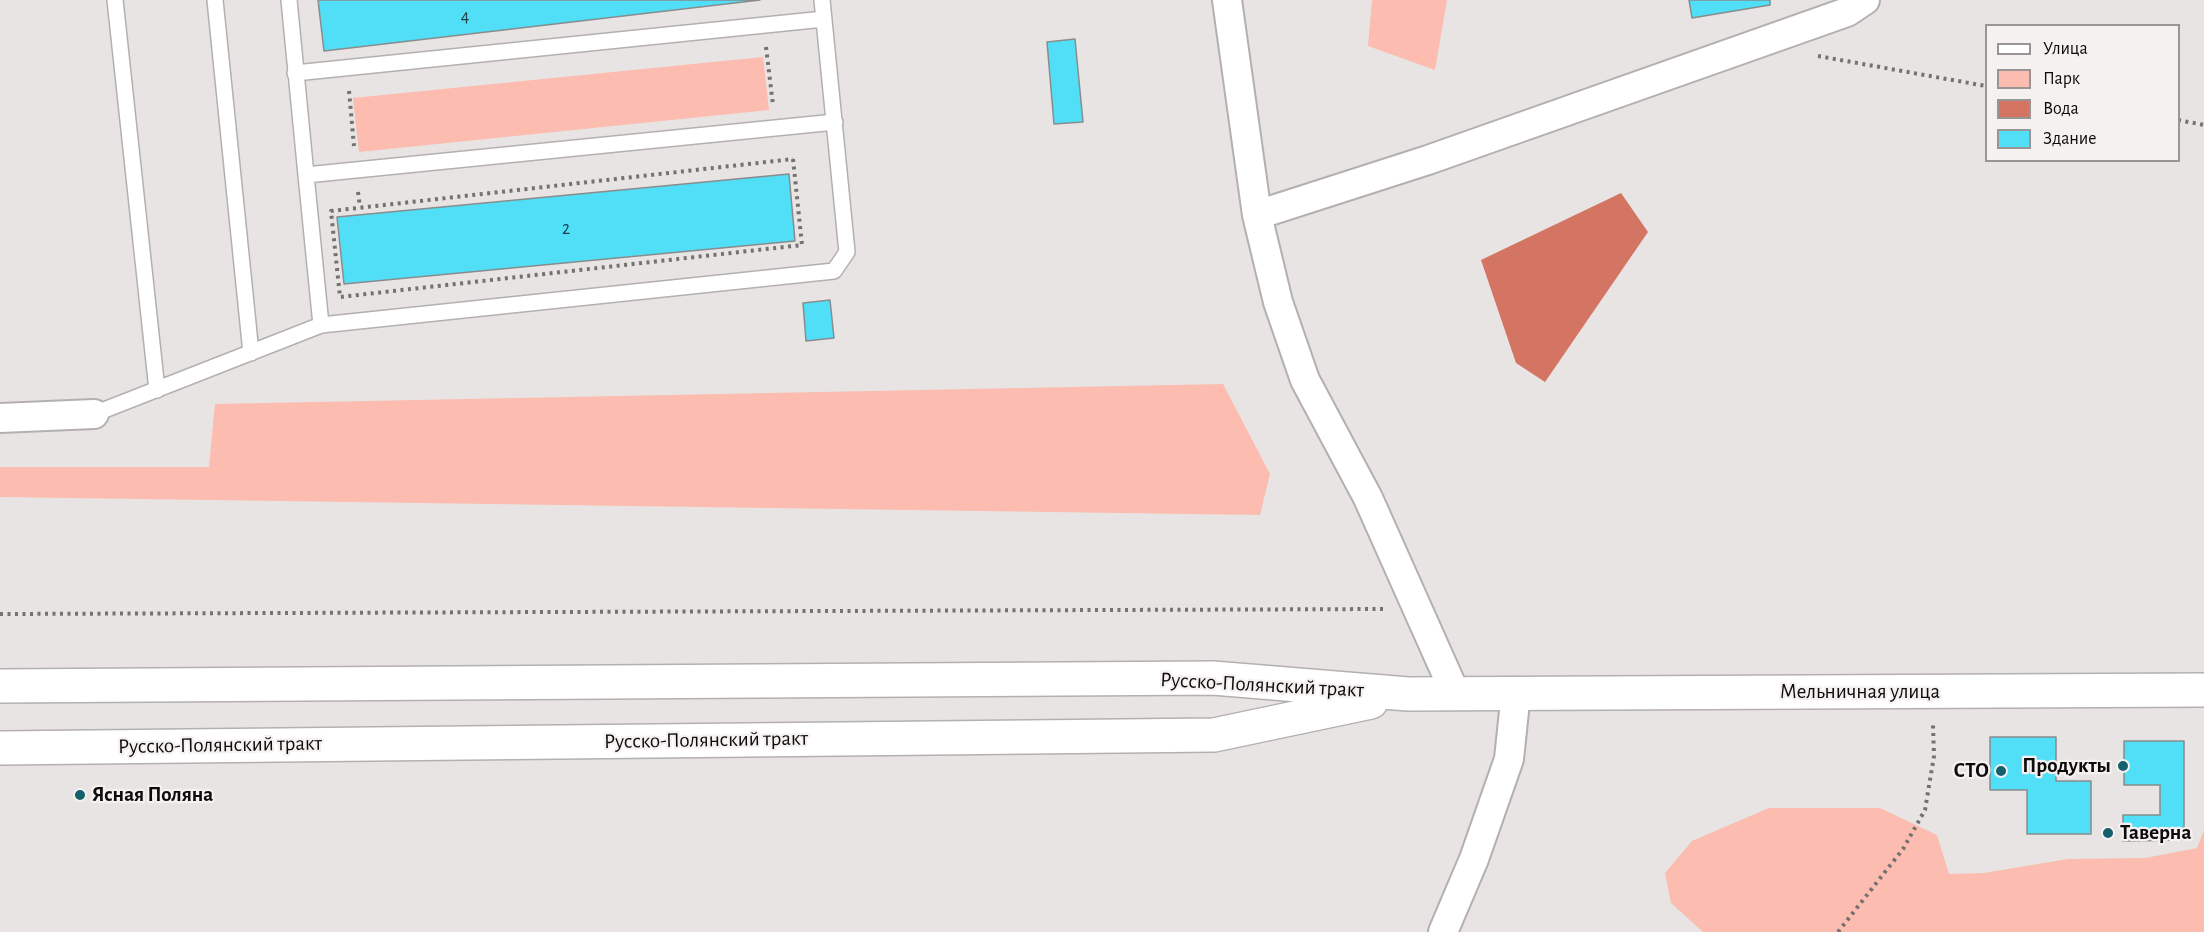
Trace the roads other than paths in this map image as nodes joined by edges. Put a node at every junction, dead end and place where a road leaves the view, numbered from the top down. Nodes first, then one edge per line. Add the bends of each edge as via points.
1 (115, 0) edge
2 (215, 0) edge
3 (289, 0) edge
4 (822, 0) edge
5 (1227, 0) edge
6 (1865, 0) edge
7 (824, 20) junction
8 (295, 73) junction
9 (835, 122) junction
10 (306, 175) junction
11 (1257, 215) junction
12 (321, 325) junction
13 (251, 353) junction
14 (157, 390) junction
15 (94, 414) joint
16 (0, 418) edge
17 (0, 686) edge
18 (2204, 690) edge
19 (1455, 693) junction
20 (1516, 693) junction
21 (1408, 694) junction
22 (0, 748) edge
23 (1443, 932) edge

1 - 14 lane
2 - 13 lane
3 - 8 lane
4 - 7 lane
5 - 11 street
6 - 11 street via 1847,12 1776,38 1428,160
7 - 8 lane
7 - 9 lane
8 - 10 lane
9 - 10 lane
9 - 12 lane via 848,252 834,271
10 - 12 lane
11 - 19 street via 1278,302 1305,380 1368,498
12 - 13 lane
13 - 14 lane
14 - 15 lane
15 - 16 street
17 - 21 main road, Русско-Полянский тракт via 1213,678
18 - 20 main road, Мельничная улица
19 - 20 main road, Русско-Полянский тракт
19 - 21 main road, Русско-Полянский тракт
20 - 23 street via 1509,759
21 - 22 main road, Русско-Полянский тракт via 1214,735

